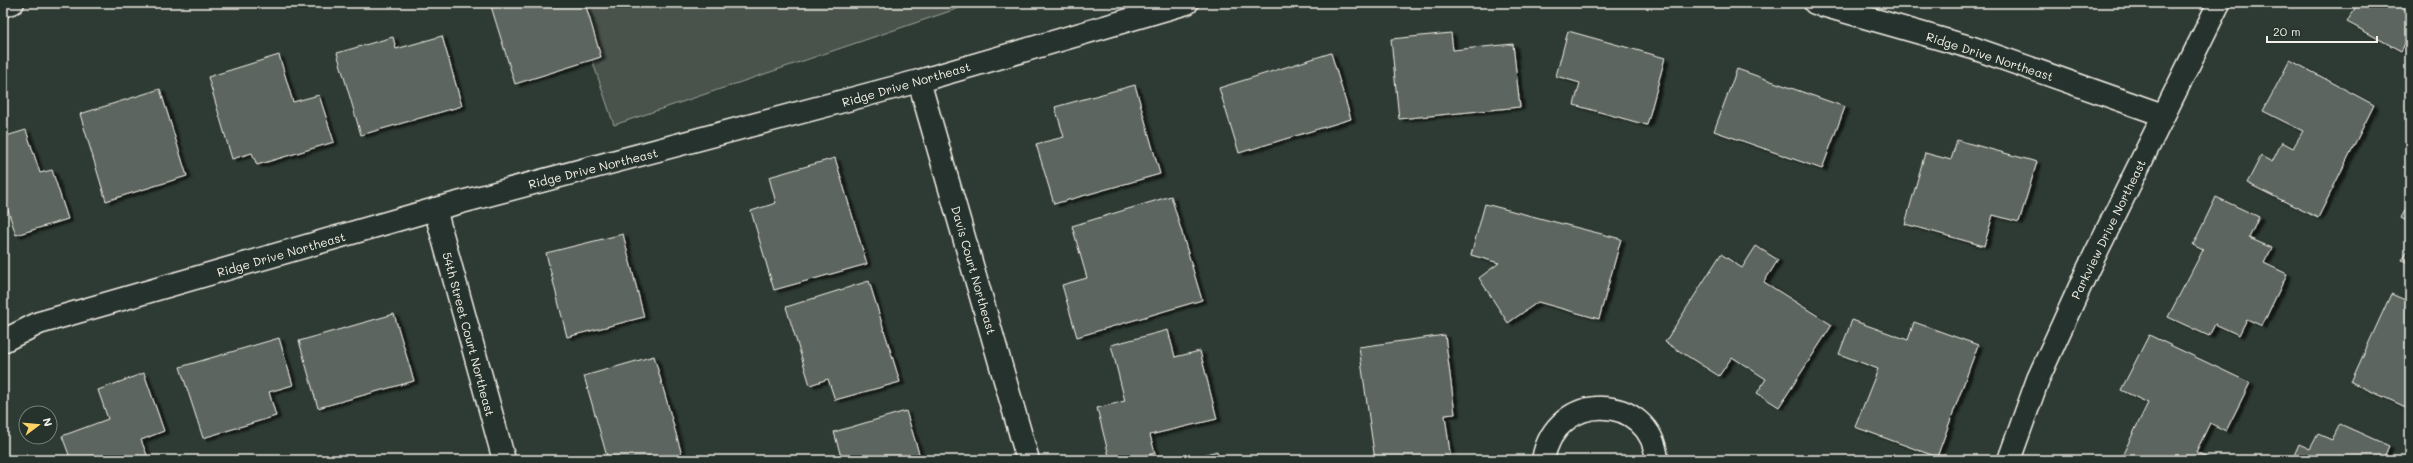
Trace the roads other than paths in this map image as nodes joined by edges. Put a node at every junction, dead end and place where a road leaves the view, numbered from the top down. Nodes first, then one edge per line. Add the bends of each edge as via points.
1 (14, 3) edge
2 (1187, 3) edge
3 (1815, 3) edge
4 (2219, 3) edge
5 (3, 7) edge
6 (919, 81) junction
7 (2163, 115) junction
8 (435, 209) junction
9 (3, 341) edge
10 (504, 460) edge
11 (1028, 460) edge
12 (1543, 460) edge
13 (1657, 460) edge
14 (2009, 460) edge

1 - 5 lane
2 - 6 street, Ridge Drive Northeast
3 - 7 street, Ridge Drive Northeast via 1973,48
4 - 7 street, Parkview Drive Northeast
6 - 8 street, Ridge Drive Northeast
6 - 11 street, Davis Court Northeast
7 - 14 street, Parkview Drive Northeast via 2087,271 2038,380
8 - 9 street, Ridge Drive Northeast via 39,323
8 - 10 street, 54th Street Court Northeast
12 - 13 street via 1546,446 1555,429 1568,417 1585,409 1604,407 1621,412 1637,421 1650,435

